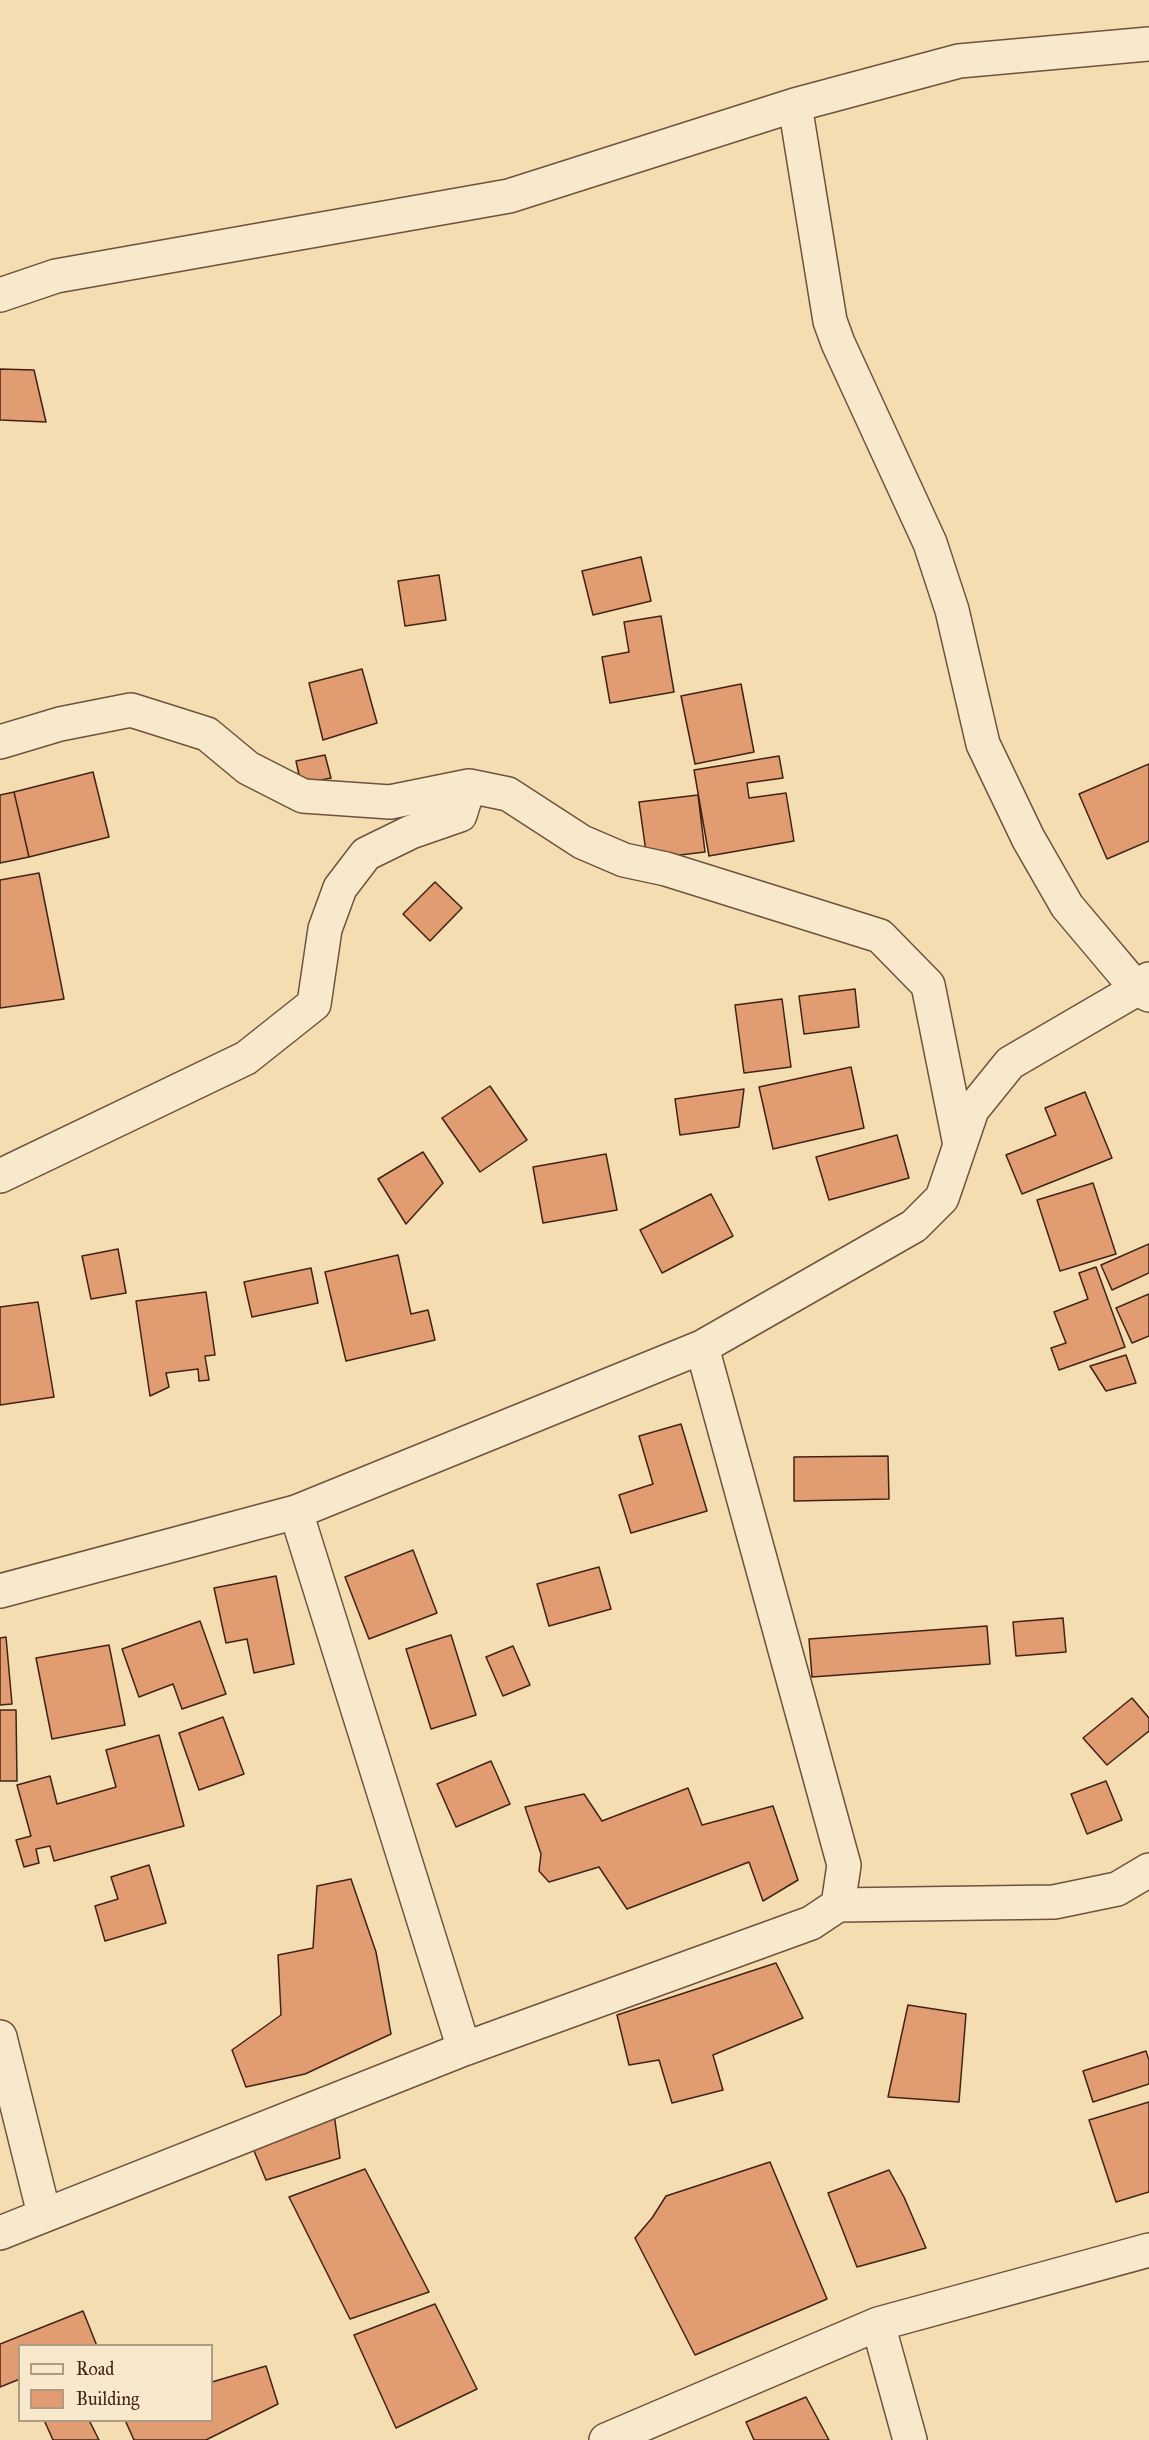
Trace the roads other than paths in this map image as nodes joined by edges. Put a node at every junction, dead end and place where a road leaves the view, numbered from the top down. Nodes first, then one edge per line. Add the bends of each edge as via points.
1 (1149, 44) edge
2 (795, 105) junction
3 (0, 295) edge
4 (0, 742) edge
5 (469, 786) junction
6 (1145, 988) edge
7 (961, 1146) junction
8 (0, 1176) edge
9 (702, 1347) junction
10 (296, 1512) junction
11 (0, 1591) edge
12 (1149, 1870) edge
13 (838, 1905) junction
14 (0, 2037) edge
15 (464, 2049) junction
16 (44, 2214) junction
17 (0, 2233) edge
18 (1149, 2250) edge
19 (878, 2324) junction
20 (606, 2440) edge
21 (910, 2440) edge

1 - 2 street via 958,61
2 - 3 street via 508,196 56,276
2 - 6 street via 830,321 930,543 952,610 983,744 1028,838 1067,906
4 - 5 street via 60,724 131,710 207,734 248,768 303,796 390,802
5 - 7 street via 508,794 582,842 624,860 666,869 880,936 928,985
5 - 8 street via 460,815 411,832 366,854 340,888 325,929 314,1004 246,1058
6 - 7 street via 1010,1062 972,1110
7 - 9 street via 942,1198 914,1226
9 - 10 street
9 - 13 street via 844,1865
10 - 11 street
10 - 15 street
12 - 13 street via 1117,1889 1054,1902
13 - 15 street via 811,1923
14 - 16 street
15 - 16 street
16 - 17 street
18 - 19 street
19 - 20 street
19 - 21 street

